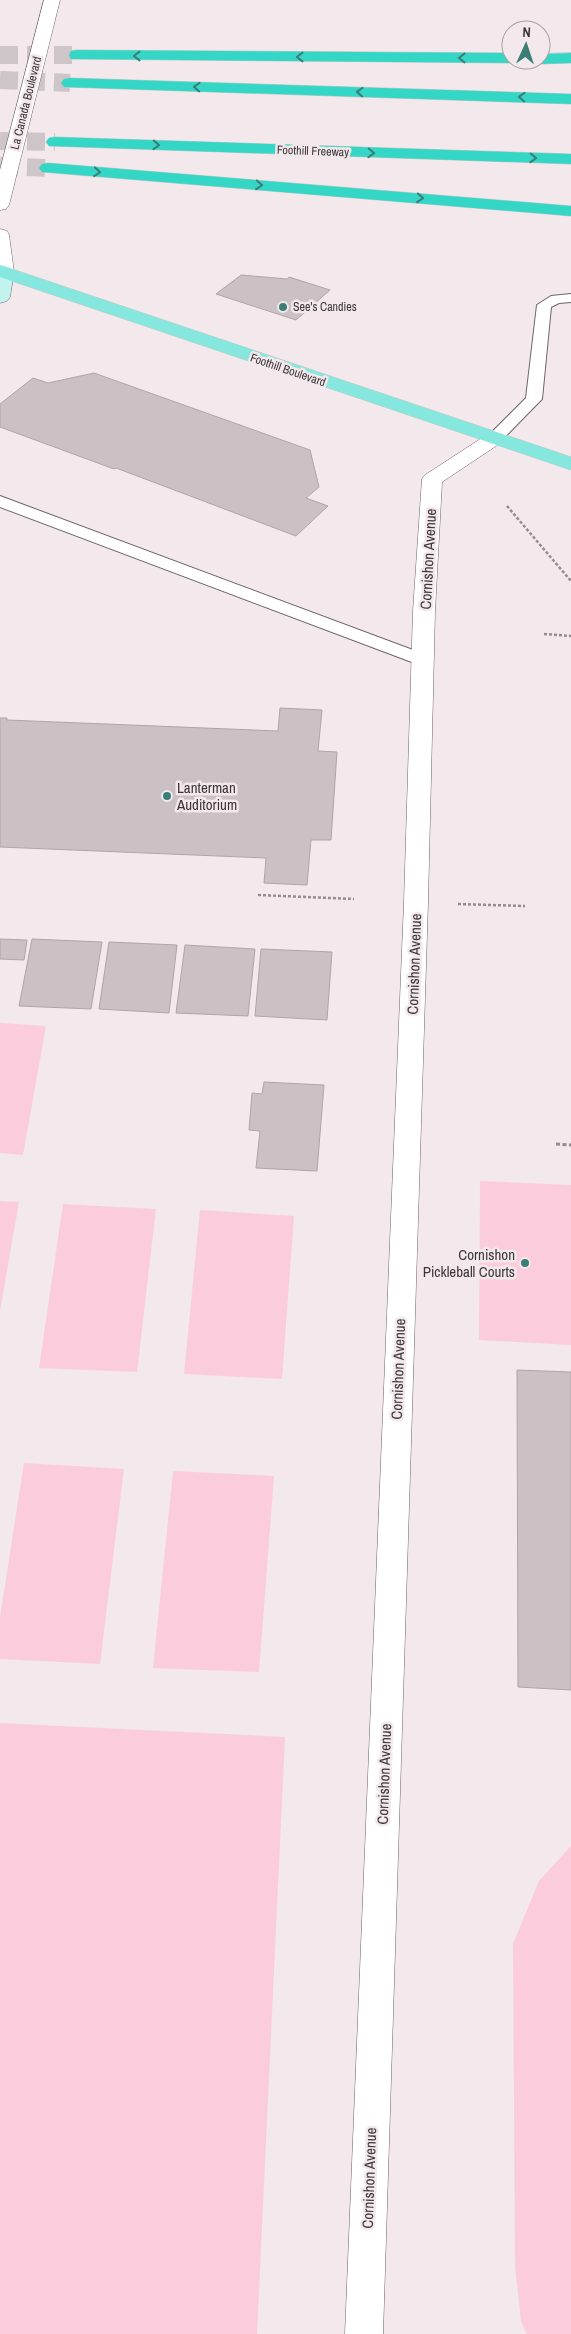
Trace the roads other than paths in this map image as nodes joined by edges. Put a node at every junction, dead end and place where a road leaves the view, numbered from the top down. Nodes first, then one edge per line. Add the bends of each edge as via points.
1 (52, 0) edge
2 (77, 55) tunnel mouth
3 (501, 58) edge
4 (571, 58) edge
5 (551, 59) edge
6 (70, 83) tunnel mouth
7 (571, 99) edge
8 (55, 142) tunnel mouth
9 (571, 159) edge
10 (48, 168) tunnel mouth
11 (0, 205) edge
12 (571, 211) edge
13 (0, 235) edge
14 (2, 271) edge
15 (0, 297) edge
16 (571, 298) edge
17 (495, 438) junction
18 (571, 464) edge
19 (0, 501) edge
20 (423, 660) junction
21 (364, 2334) edge

1 - 11 street, La Canada Boulevard
3 -> 2 highway
4 - 5 highway
7 -> 6 highway
8 -> 9 highway, Foothill Freeway
10 -> 12 highway
13 - 14 street
14 - 15 main road
14 - 17 main road, Foothill Boulevard
16 - 17 lane via 556,299 544,305 534,399
17 - 18 main road, Foothill Boulevard
17 - 20 street, Cornishon Avenue via 432,479
19 - 20 lane
20 - 21 street, Cornishon Avenue

